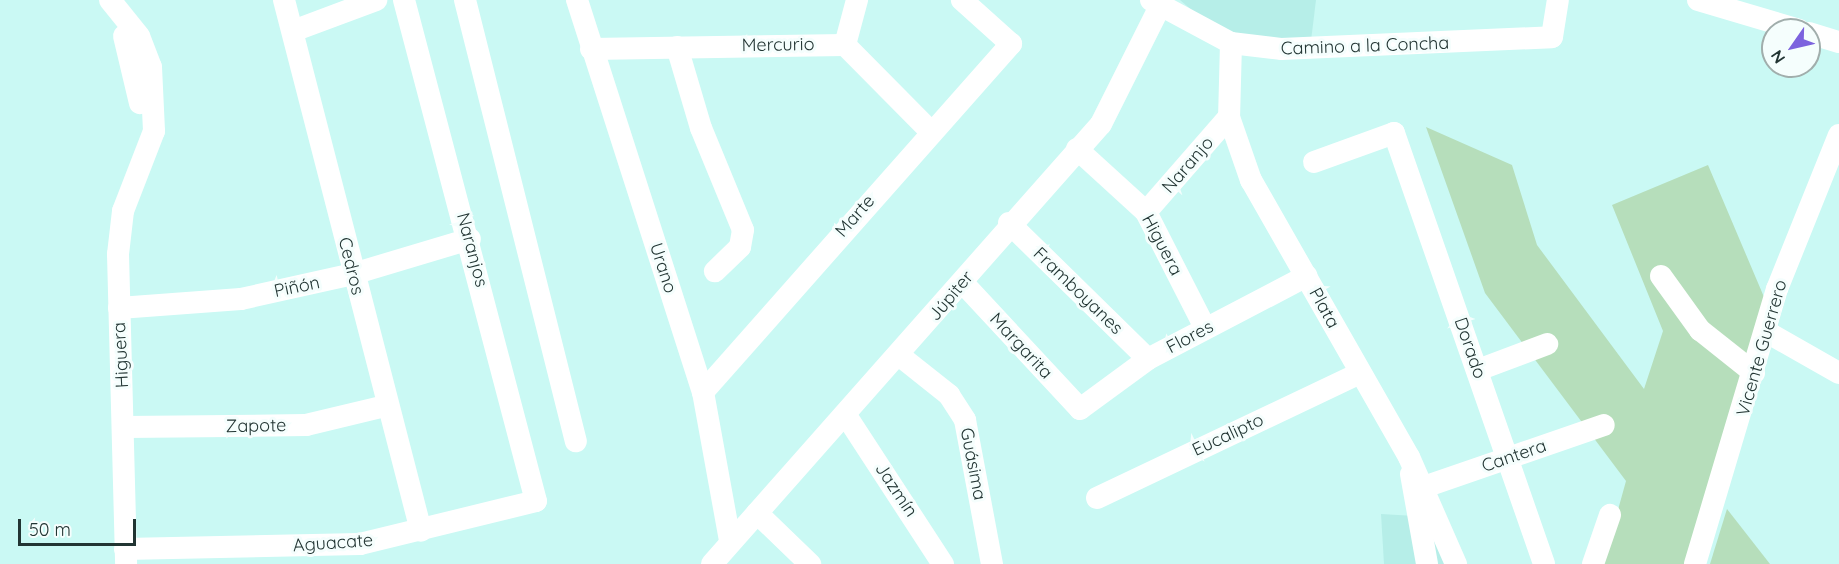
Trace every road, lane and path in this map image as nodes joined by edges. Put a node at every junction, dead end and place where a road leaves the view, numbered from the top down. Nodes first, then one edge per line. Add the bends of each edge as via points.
1 (284, 0) edge
2 (376, 0) edge
3 (404, 0) edge
4 (465, 0) edge
5 (577, 0) edge
6 (857, 0) edge
7 (962, 0) edge
8 (1558, 0) edge
9 (1698, 0) edge
10 (118, 3) edge
11 (1155, 4) edge
12 (1761, 19) edge
13 (292, 31) junction
14 (1821, 37) edge
15 (1839, 42) edge
16 (1231, 43) junction
17 (845, 45) junction
18 (677, 47) junction
19 (591, 49) junction
20 (1229, 117) junction
21 (930, 130) junction
22 (1839, 135) edge
23 (1077, 149) junction
24 (1314, 162) dead end
25 (1834, 162) edge
26 (1146, 212) junction
27 (1009, 223) junction
28 (470, 239) junction
29 (715, 271) dead end
30 (353, 274) junction
31 (1307, 276) junction
32 (1660, 276) dead end
33 (963, 283) junction
34 (119, 308) junction
35 (1205, 328) junction
36 (1765, 331) junction
37 (1547, 344) dead end
38 (900, 356) junction
39 (1148, 359) junction
40 (1478, 370) junction
41 (1360, 373) junction
42 (1839, 373) edge
43 (1754, 374) junction
44 (703, 392) junction
45 (385, 406) junction
46 (1080, 409) joint
47 (848, 417) junction
48 (1604, 425) dead end
49 (125, 427) junction
50 (576, 441) dead end
51 (1409, 458) junction
52 (1507, 459) junction
53 (1424, 488) junction
54 (1096, 498) dead end
55 (536, 501) joint
56 (757, 513) junction
57 (1610, 515) dead end
58 (421, 531) junction
59 (730, 541) junction
60 (125, 557) edge
61 (944, 563) edge
62 (712, 564) edge
63 (810, 564) edge
64 (992, 564) edge
65 (1427, 564) edge
66 (1456, 564) edge
67 (1544, 564) edge
68 (1593, 564) edge
69 (1695, 564) edge

1 - 13 street, Cedros
2 - 13 street
3 - 28 street, Naranjos
4 - 50 street
5 - 19 street, Urano
6 - 17 street
7 - 21 street, Marte via 1011,44
8 - 16 street, Camino a la Concha via 1552,37 1363,48 1281,49
9 - 12 street
10 - 34 street, Higuera via 151,67 154,131 123,211
11 - 16 street, Camino a la Concha
11 - 23 street, Júpiter via 1101,124
13 - 30 street, Cedros
14 - 15 street
16 - 20 street, Plata
17 - 18 street, Mercurio
17 - 21 street
18 - 19 street, Mercurio
18 - 29 street via 701,128 743,230 740,247
19 - 44 street, Urano
20 - 26 street, Naranjo via 1191,166
20 - 31 street, Plata via 1251,180
21 - 44 street, Marte
22 - 25 street, Vicente Guerrero
23 - 26 street, Higuera
23 - 27 street, Júpiter
24 - 40 street, Dorado via 1394,133
25 - 36 street, Vicente Guerrero
26 - 35 street, Higuera
27 - 33 street, Júpiter
27 - 39 street, Framboyanes
28 - 30 street, Piñón
28 - 55 street, Naranjos
30 - 34 street, Piñón via 241,299
30 - 45 street, Cedros
31 - 35 street, Flores
31 - 41 street, Plata
32 - 43 street via 1700,330
33 - 38 street, Júpiter
33 - 46 street, Margarita
34 - 49 street, Higuera
35 - 39 street, Flores
36 - 42 street
36 - 43 street, Vicente Guerrero
37 - 40 street
38 - 47 street, Júpiter
38 - 64 street, Guásima via 949,395 965,420
39 - 46 street, Flores
40 - 52 street, Dorado
41 - 51 street, Plata
41 - 54 street, Eucalipto
43 - 69 street, Vicente Guerrero
44 - 59 street, Urano
45 - 49 street, Zapote via 306,425
45 - 58 street, Cedros
47 - 56 street, Júpiter
47 - 61 street, Jazmín
48 - 52 street, Cantera
49 - 60 street, Higuera
51 - 53 street, Plata
51 - 65 street
52 - 53 street, Cantera
52 - 67 street, Dorado
53 - 66 street, Plata
55 - 58 street, Aguacate
56 - 59 street, Júpiter
56 - 63 street
57 - 68 street
58 - 60 street, Aguacate via 360,544
59 - 62 street, Júpiter

